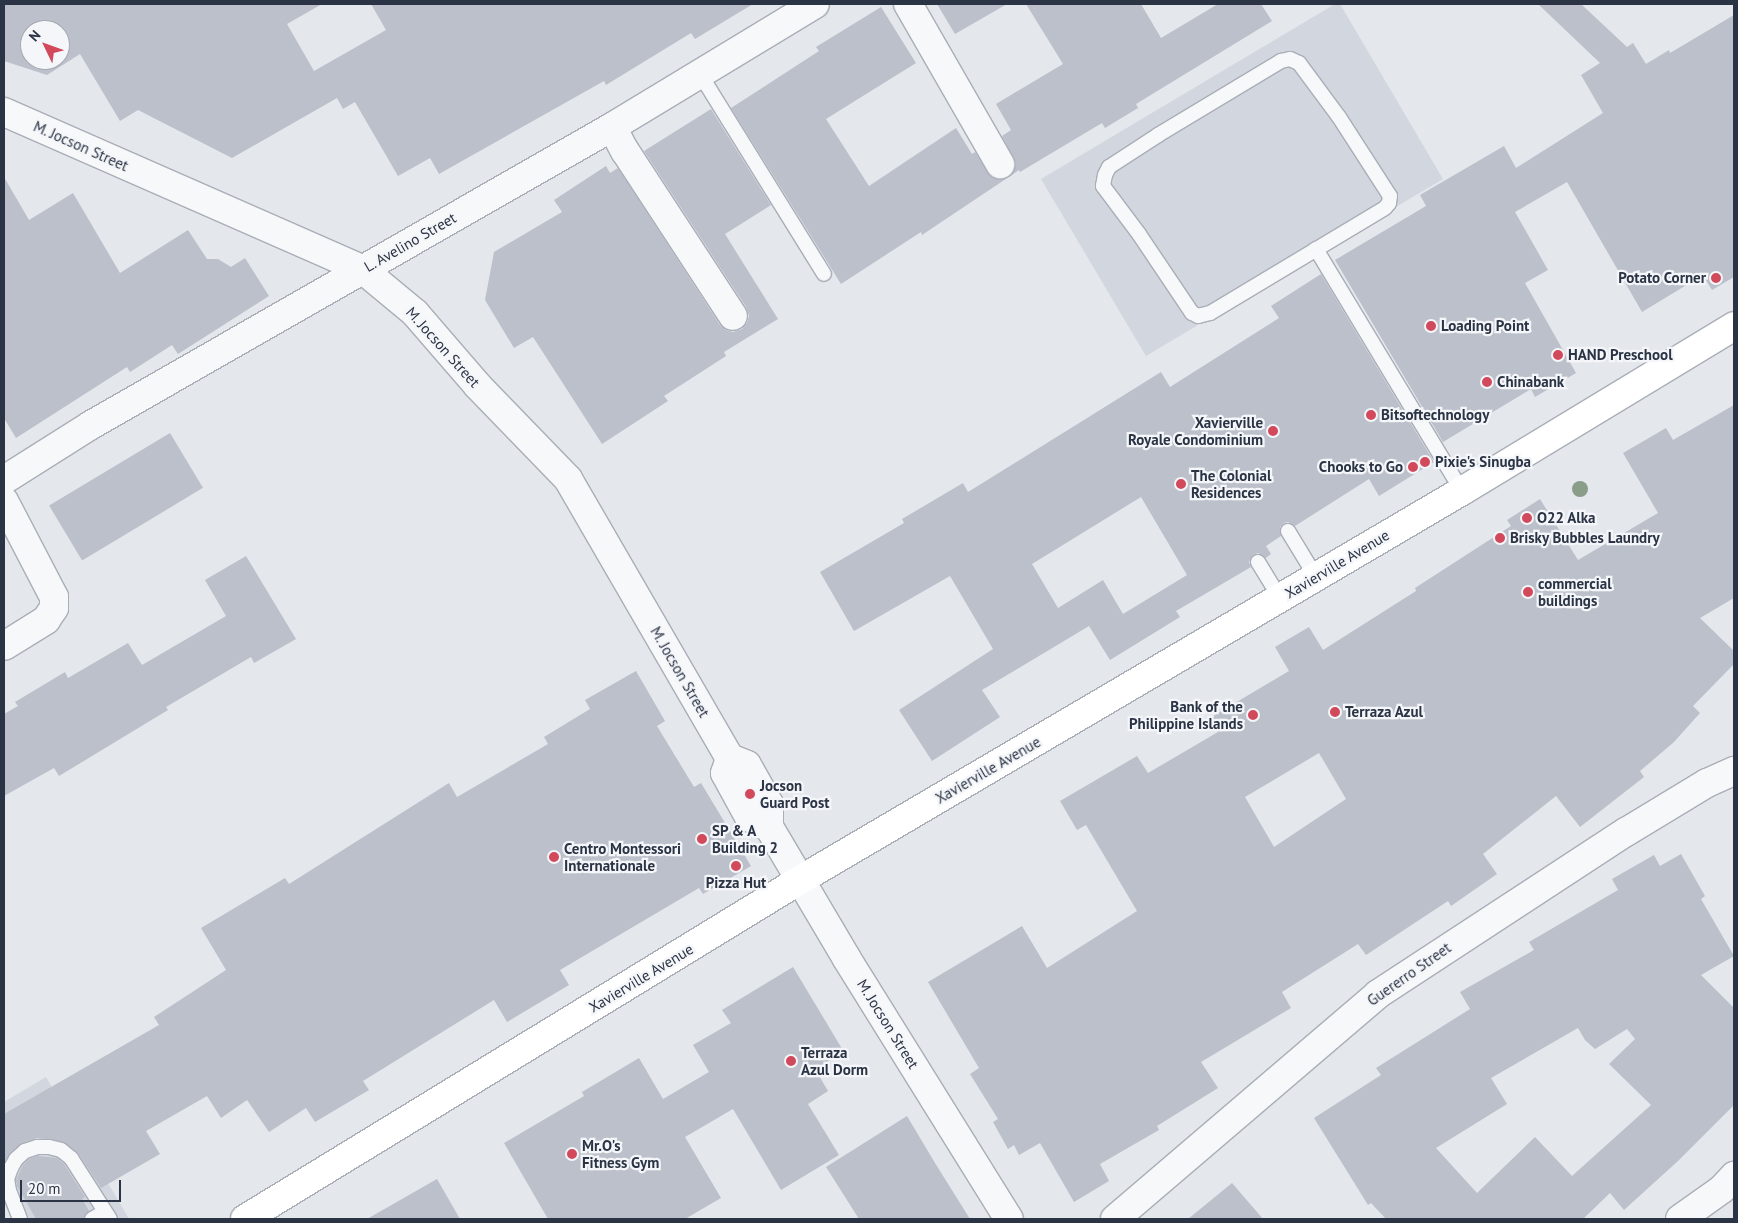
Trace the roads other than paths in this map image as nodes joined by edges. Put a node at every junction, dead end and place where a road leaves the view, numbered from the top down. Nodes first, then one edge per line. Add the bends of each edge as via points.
1 (815, 4) edge
2 (908, 4) edge
3 (700, 74) junction
4 (4, 112) edge
5 (612, 127) junction
6 (1000, 164) dead end
7 (1316, 249) junction
8 (362, 269) junction
9 (824, 274) dead end
10 (733, 316) dead end
11 (1734, 326) edge
12 (4, 480) edge
13 (1462, 491) junction
14 (4, 501) edge
15 (1288, 531) dead end
16 (1258, 562) dead end
17 (1316, 577) junction
18 (1280, 598) junction
19 (4, 646) edge
20 (1734, 771) edge
21 (800, 880) junction
22 (1734, 1176) edge
23 (102, 1217) edge
24 (20, 1219) edge
25 (245, 1219) edge
26 (1008, 1219) edge
27 (1115, 1219) edge
28 (1680, 1219) edge

1 - 3 street, L. Avelino Street
2 - 6 street
3 - 5 street, L. Avelino Street
3 - 9 lane
4 - 8 street, M. Jocson Street
5 - 8 street, L. Avelino Street
5 - 10 street
7 - 7 lane via 1385,208 1390,196 1339,117 1299,63 1290,59 1281,60 1158,135 1109,167 1105,176 1103,186 1198,316 1210,313
7 - 13 lane
8 - 12 street, L. Avelino Street via 91,425
8 - 21 street, M. Jocson Street via 415,313 478,386 568,478 730,758 747,765 769,804 769,827
11 - 13 main road, Xavierville Avenue
13 - 17 main road, Xavierville Avenue
14 - 19 street via 54,597 54,608 46,620
15 - 17 lane
16 - 18 lane
17 - 18 main road, Xavierville Avenue
18 - 21 main road, Xavierville Avenue
20 - 27 street, Guererro Street via 1707,783 1626,832 1378,994
21 - 25 main road, Xavierville Avenue
21 - 26 street, M. Jocson Street
22 - 28 street via 1722,1189
23 - 24 lane via 71,1158 49,1146 25,1151 16,1159 7,1180 8,1191

